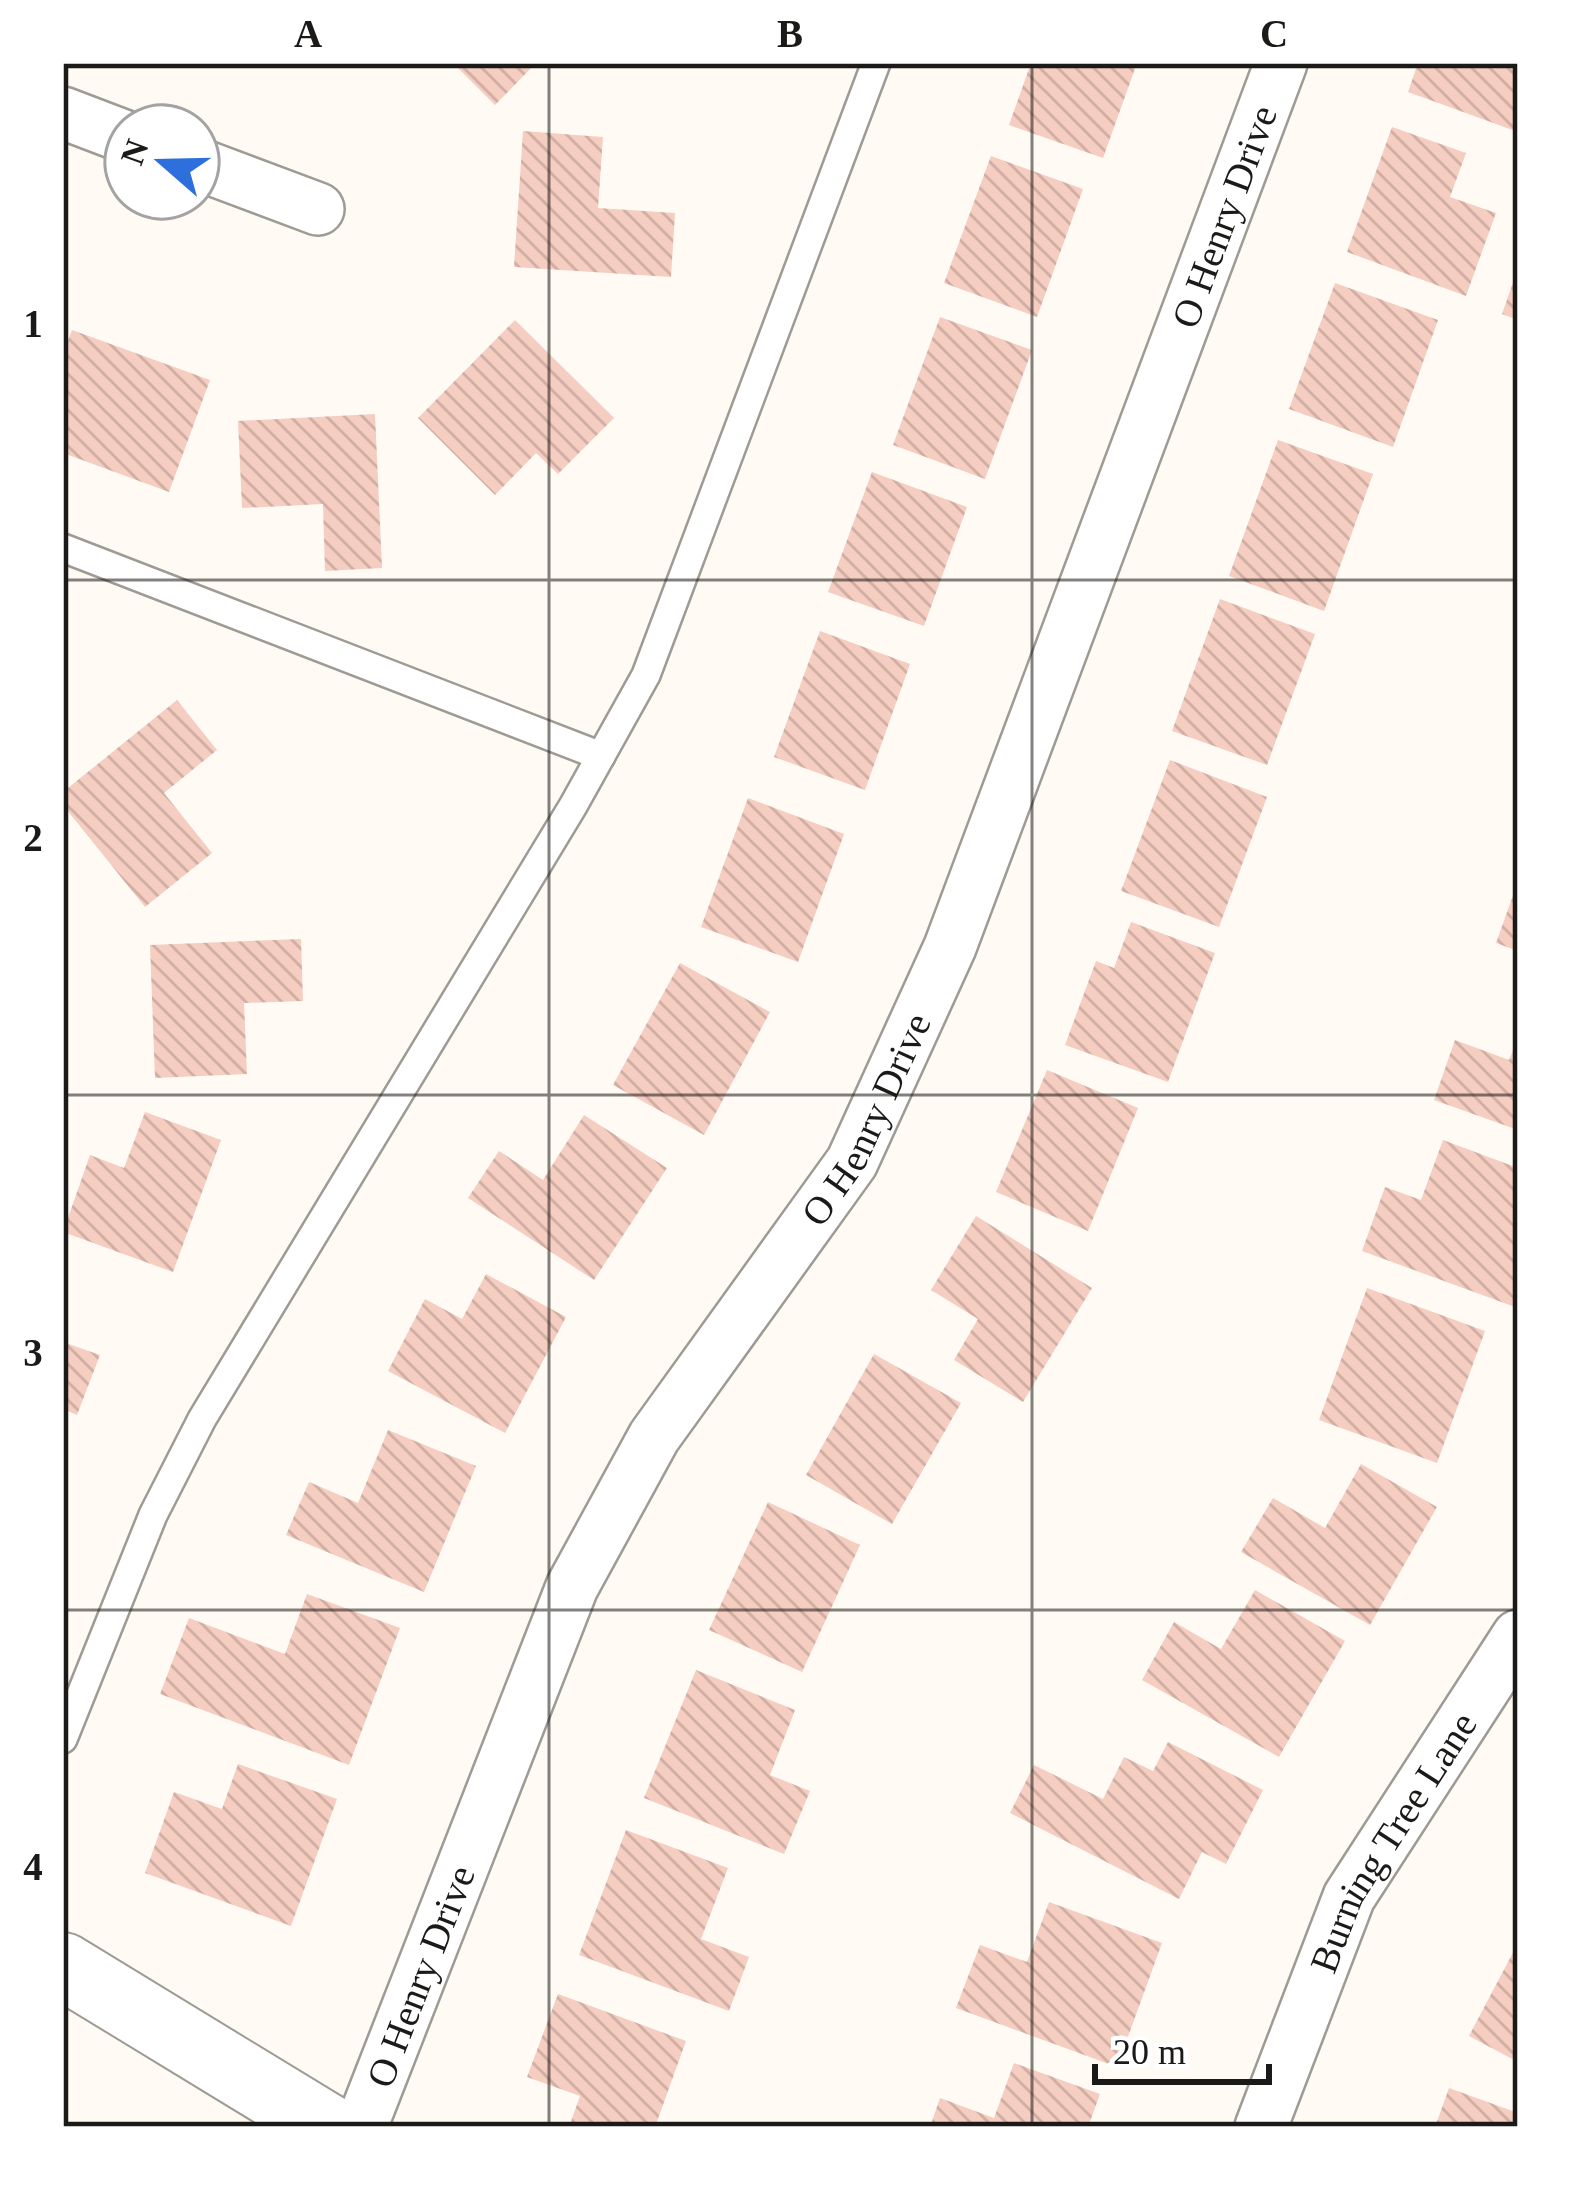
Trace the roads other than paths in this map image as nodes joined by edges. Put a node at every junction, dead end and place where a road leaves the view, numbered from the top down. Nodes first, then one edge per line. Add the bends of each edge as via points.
1 (876, 63) edge
2 (1281, 63) edge
3 (63, 113) edge
4 (102, 127) edge
5 (222, 173) edge
6 (318, 209) dead end
7 (63, 548) edge
8 (601, 756) junction
9 (1518, 1636) edge
10 (63, 1738) edge
11 (63, 1966) edge
12 (295, 2118) edge
13 (361, 2127) edge
14 (1262, 2127) edge

1 - 8 lane via 646,675
2 - 13 street, O Henry Drive via 950,947 852,1162 654,1437 572,1587
3 - 4 street
5 - 6 street
7 - 8 lane
8 - 10 lane via 202,1419 153,1516
9 - 14 street, Burning Tree Lane via 1349,1897
11 - 12 street

